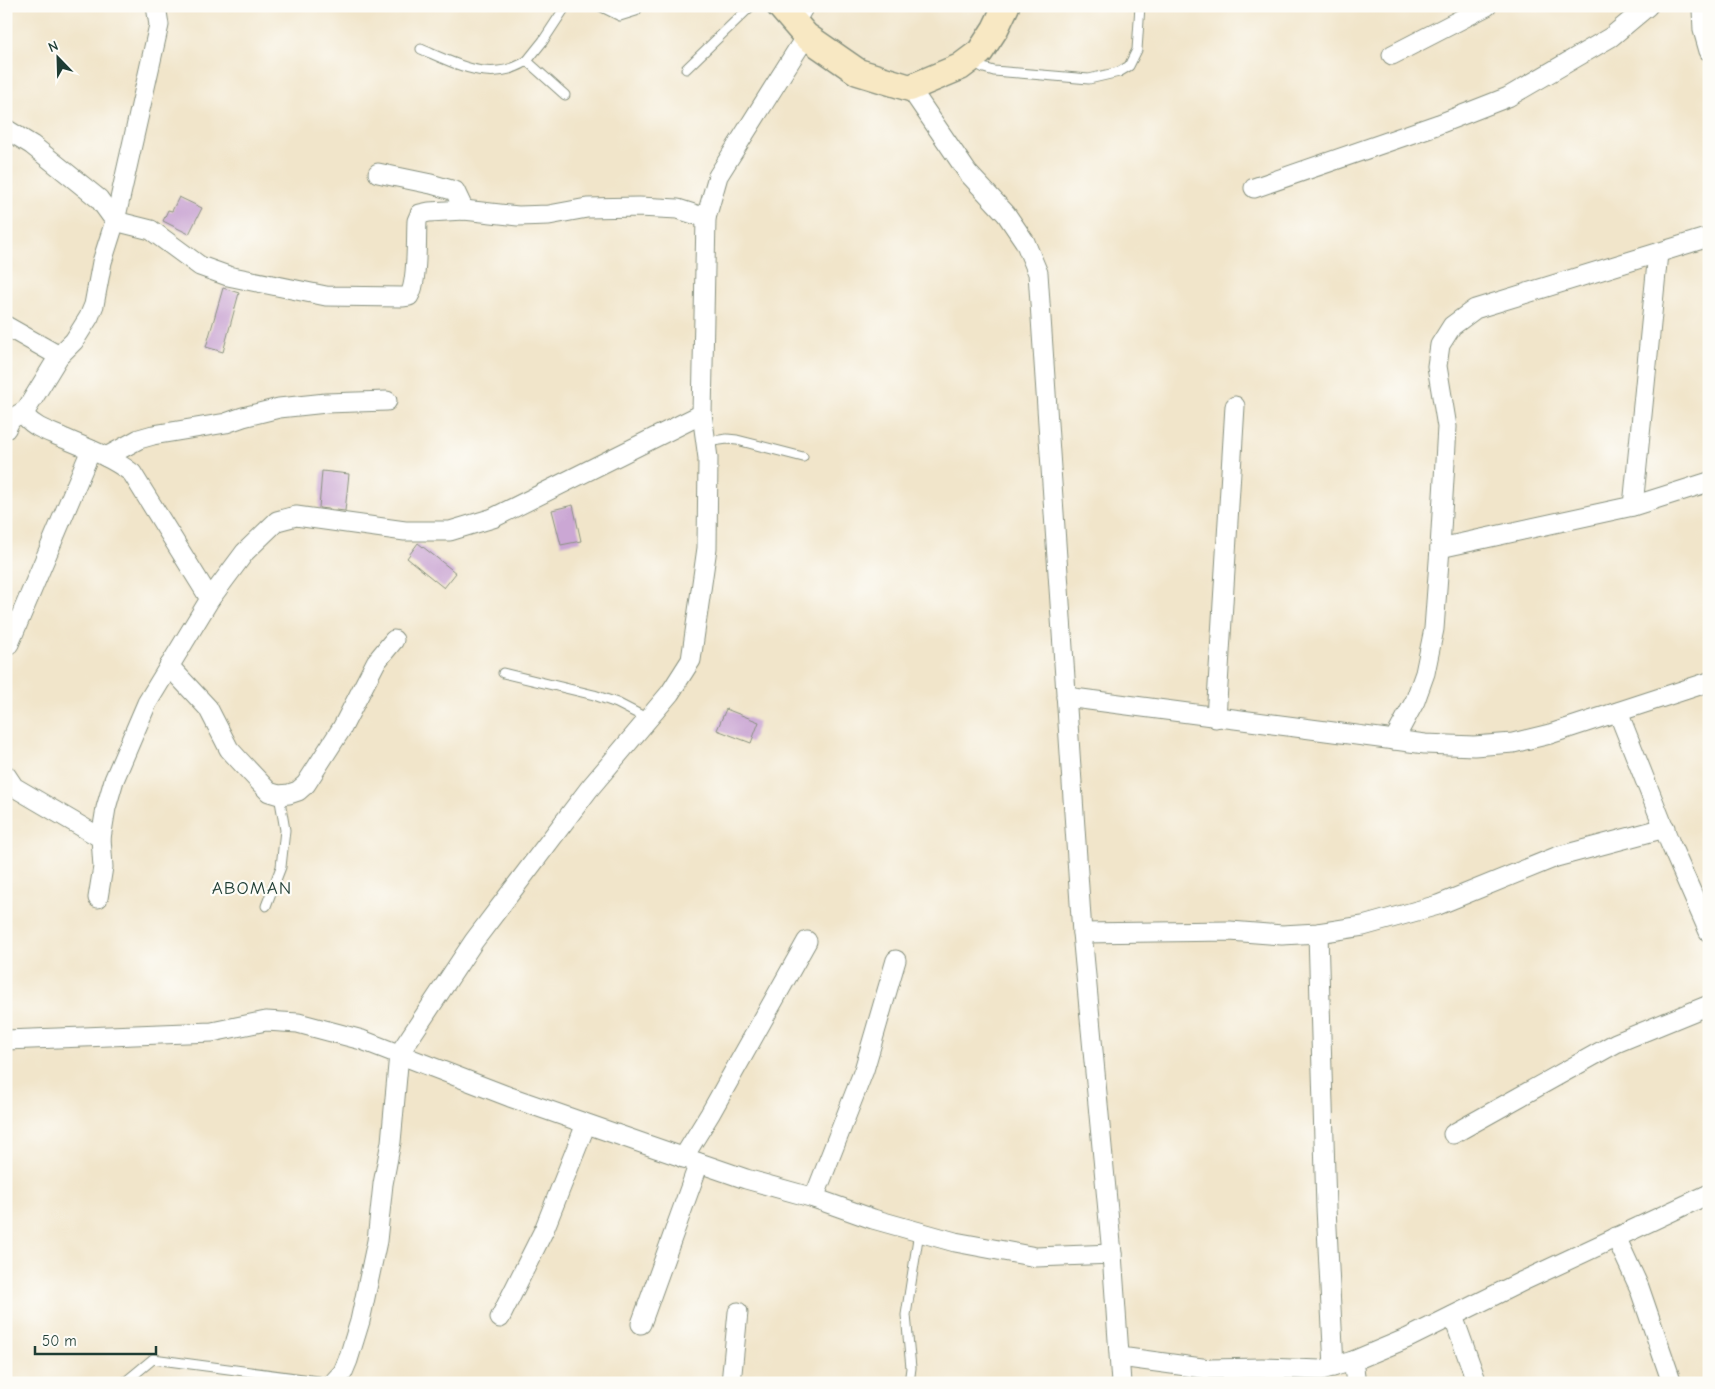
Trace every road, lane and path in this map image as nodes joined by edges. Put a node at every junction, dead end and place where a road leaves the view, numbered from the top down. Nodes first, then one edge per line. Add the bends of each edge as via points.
1 (156, 6) edge
2 (566, 6) edge
3 (600, 6) edge
4 (640, 6) edge
5 (751, 6) edge
6 (780, 6) edge
7 (1006, 6) edge
8 (1140, 6) edge
9 (1487, 6) edge
10 (1648, 6) edge
11 (1701, 7) edge
12 (805, 23) edge
13 (421, 49) dead end
14 (1709, 51) edge
15 (1392, 55) dead end
16 (970, 60) junction
17 (527, 61) junction
18 (686, 69) dead end
19 (910, 88) junction
20 (565, 95) dead end
21 (6, 129) edge
22 (378, 173) dead end
23 (1254, 188) dead end
24 (464, 210) junction
25 (706, 218) junction
26 (115, 221) junction
27 (1709, 237) edge
28 (1658, 253) junction
29 (6, 326) edge
30 (59, 356) junction
31 (387, 401) dead end
32 (1235, 406) dead end
33 (26, 410) junction
34 (702, 414) junction
35 (6, 429) edge
36 (706, 442) junction
37 (99, 454) junction
38 (803, 457) dead end
39 (1709, 482) edge
40 (1633, 506) junction
41 (1440, 548) junction
42 (210, 599) junction
43 (394, 640) dead end
44 (9, 644) dead end
45 (169, 666) junction
46 (503, 673) dead end
47 (1709, 682) edge
48 (1066, 697) junction
49 (1618, 712) junction
50 (1216, 718) junction
51 (648, 719) junction
52 (1394, 740) junction
53 (6, 775) edge
54 (279, 795) junction
55 (1665, 828) junction
56 (101, 838) junction
57 (98, 898) dead end
58 (266, 906) dead end
59 (1709, 932) edge
60 (1082, 933) junction
61 (1318, 933) junction
62 (807, 941) dead end
63 (896, 960) dead end
64 (1709, 1005) edge
65 (6, 1040) edge
66 (399, 1054) junction
67 (586, 1124) junction
68 (1453, 1134) dead end
69 (691, 1160) junction
70 (1709, 1194) edge
71 (814, 1198) junction
72 (919, 1232) junction
73 (1616, 1237) junction
74 (1112, 1254) junction
75 (738, 1312) dead end
76 (1453, 1316) junction
77 (500, 1318) dead end
78 (641, 1324) dead end
79 (1120, 1357) junction
80 (1353, 1361) junction
81 (1334, 1367) junction
82 (124, 1383) edge
83 (333, 1383) edge
84 (730, 1383) edge
85 (909, 1383) edge
86 (1121, 1383) edge
87 (1356, 1383) edge
88 (1477, 1383) edge
89 (1672, 1383) edge

1 - 26 street via 159,25
2 - 17 lane
3 - 4 lane via 620,16 636,11
5 - 18 lane
6 - 12 street
7 - 16 street via 980,52
8 - 16 lane via 1137,50 1128,66 1118,72 1089,79 994,71
9 - 15 street
10 - 23 street via 1611,36 1508,97
11 - 14 street via 1702,30
12 - 19 street via 858,72
12 - 25 street via 718,176
13 - 17 lane via 482,71 511,70
16 - 19 street
17 - 20 lane
19 - 48 street via 968,173 1006,214 1026,242 1038,273
21 - 26 street via 32,145 99,199
22 - 24 street via 455,191
24 - 25 street via 518,216 549,215 587,208 639,207 678,209
24 - 26 street via 420,214 412,291 409,296 402,297 326,296 228,276 200,266 151,230
25 - 34 street
26 - 30 street via 102,262 94,305 74,341
27 - 28 street
28 - 40 street
28 - 41 street via 1475,309 1452,326 1440,345 1437,366 1447,427
29 - 30 street
30 - 33 street
31 - 37 street via 326,402 279,408 226,424 139,438
32 - 50 street
33 - 35 street via 11,419
33 - 37 street via 26,417 36,426
34 - 36 street
34 - 42 street via 492,518 450,532 405,531 296,516 277,521 245,552
36 - 38 lane via 736,440
36 - 51 street via 707,548 691,660
37 - 42 street via 132,473
37 - 44 street
39 - 40 street
40 - 41 street
41 - 52 street via 1434,629 1425,673 1415,701
42 - 45 street
43 - 54 street via 376,662 342,728 306,784 298,791
45 - 54 street via 208,708 234,755 269,792
45 - 56 street via 147,703 114,780
46 - 51 lane via 594,695
47 - 49 street
48 - 50 street
48 - 60 street
49 - 52 street via 1514,742 1474,746
49 - 55 street
50 - 52 street
51 - 66 street via 590,788 480,934
53 - 56 street via 14,787
54 - 58 lane via 285,830 281,867
55 - 59 street
55 - 61 street via 1556,857 1438,905 1362,926
56 - 57 street
60 - 61 street
60 - 74 street
61 - 81 street via 1325,1198
62 - 69 street via 710,1114
63 - 71 street via 864,1070
64 - 68 street via 1616,1043
65 - 66 street via 212,1032 266,1021 298,1023 362,1040
66 - 67 street
66 - 83 street via 377,1241 348,1360
67 - 69 street
67 - 77 street via 536,1247
69 - 71 street via 746,1180
69 - 78 street
70 - 73 street
71 - 72 street via 873,1220
72 - 74 street via 1036,1257
72 - 85 lane via 906,1315
73 - 76 street
73 - 89 street via 1639,1287
74 - 79 street
75 - 84 street
76 - 80 street
76 - 88 street
79 - 81 street via 1209,1368 1321,1370
79 - 86 street
80 - 81 street
80 - 87 street
82 - 83 lane via 152,1359

